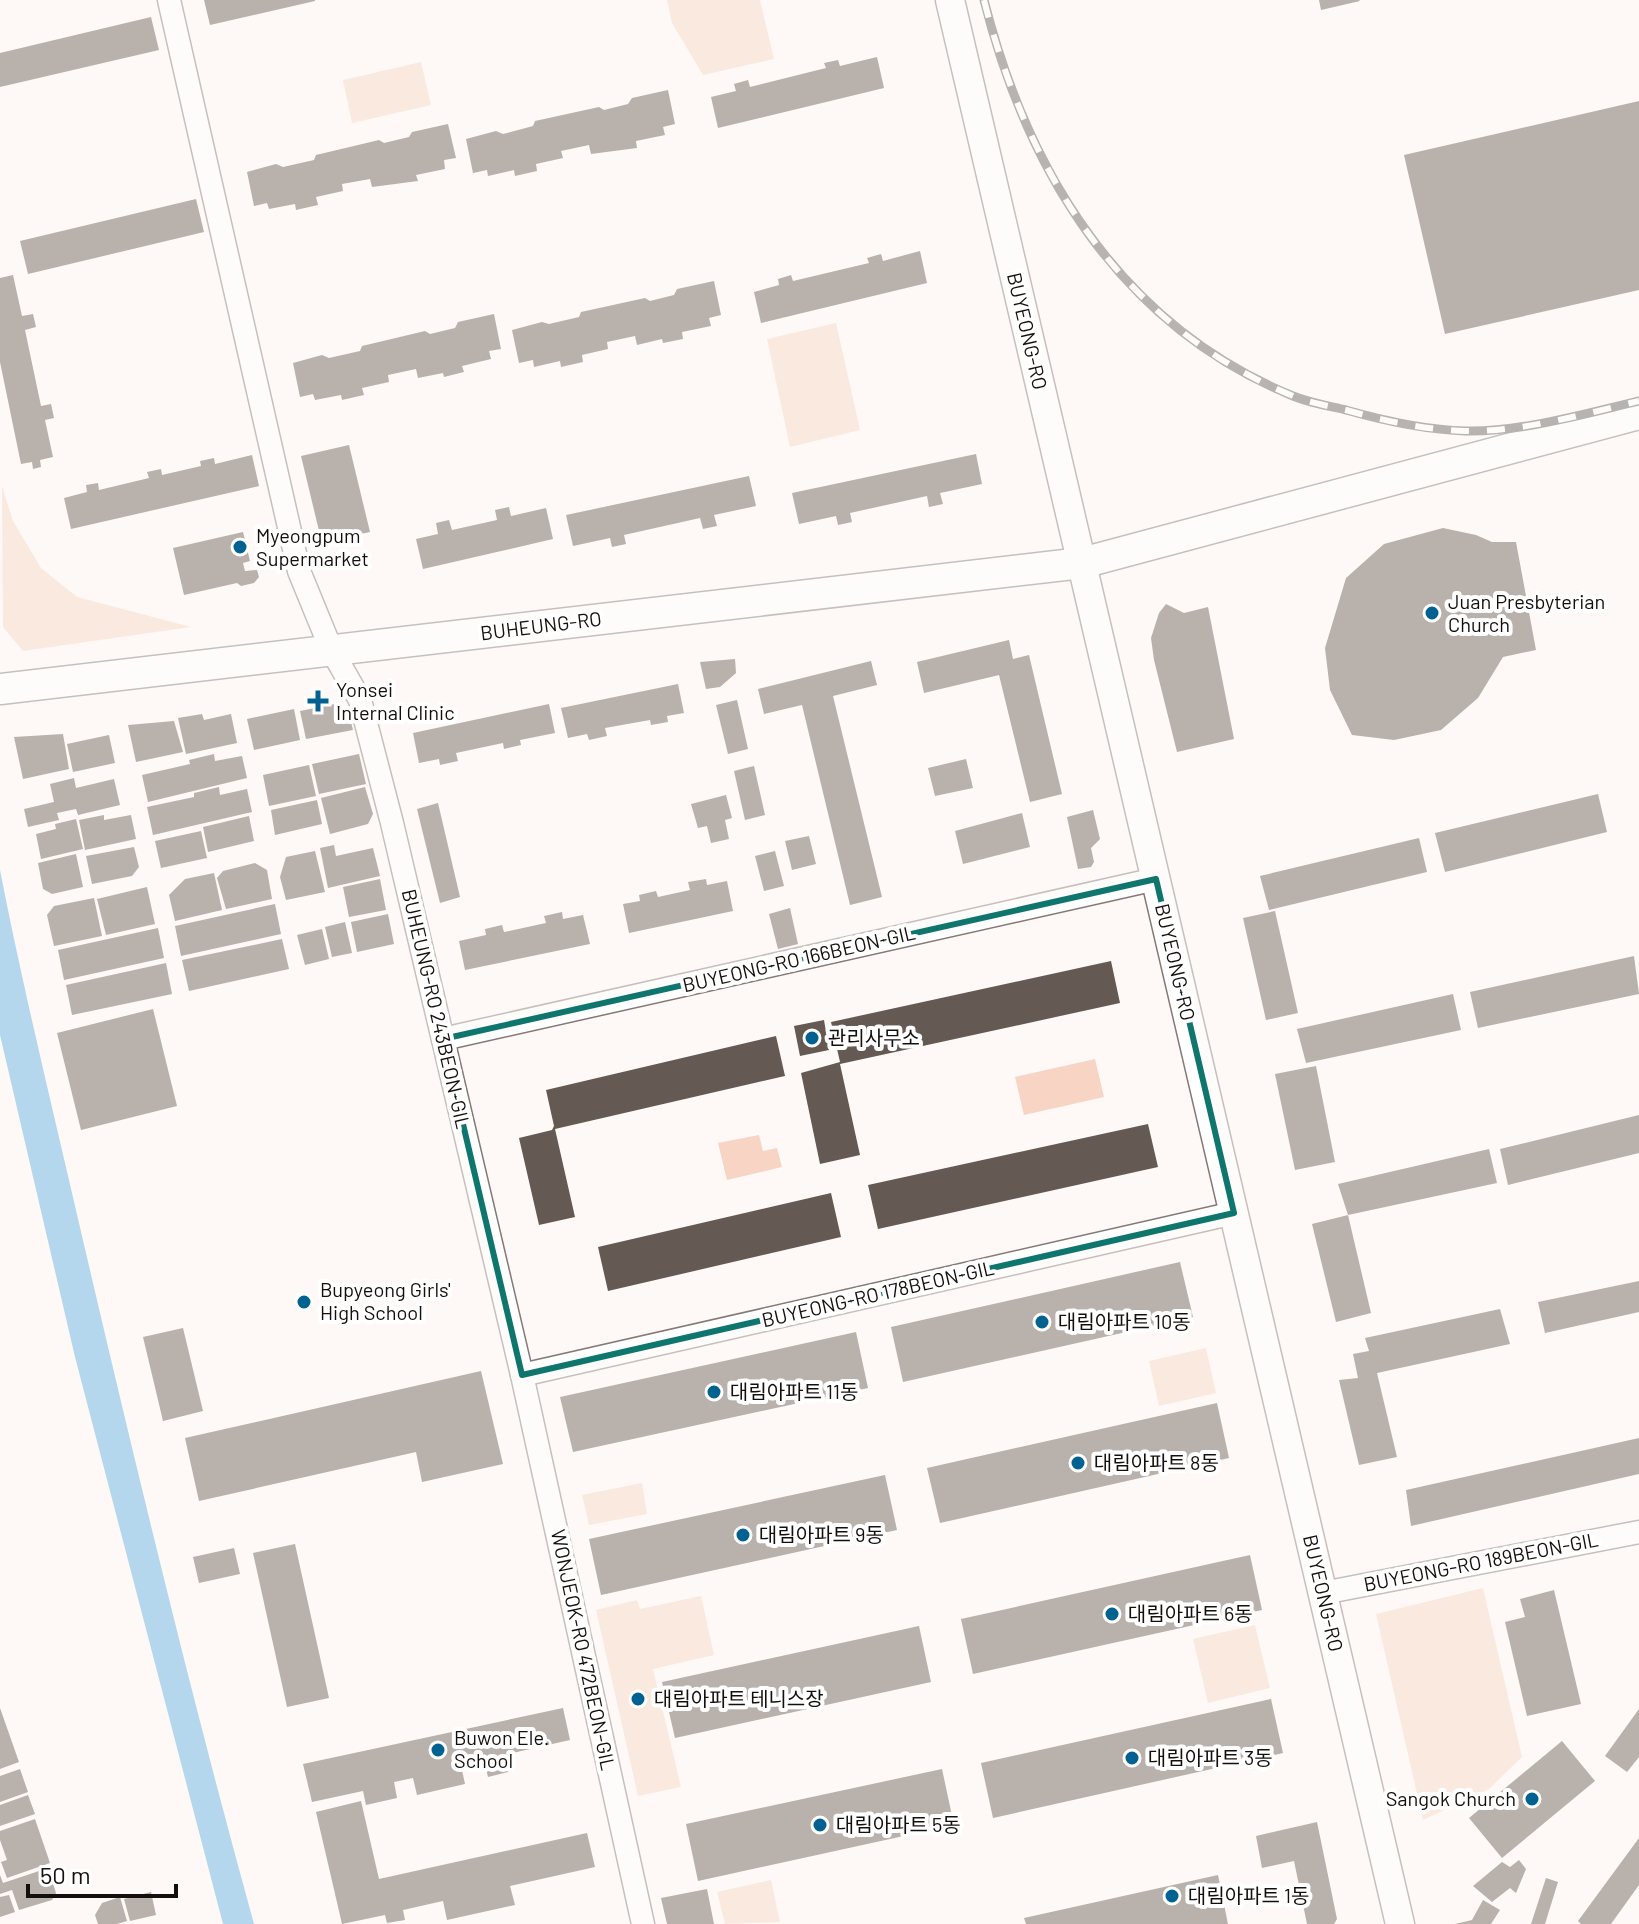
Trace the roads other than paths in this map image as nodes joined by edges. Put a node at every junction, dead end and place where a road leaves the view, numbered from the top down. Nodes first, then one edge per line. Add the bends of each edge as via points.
1 (169, 0) edge
2 (950, 0) edge
3 (1639, 414) edge
4 (1082, 563) junction
5 (331, 649) junction
6 (9, 688) edge
7 (1156, 879) junction
8 (443, 1039) junction
9 (1234, 1213) junction
10 (522, 1375) junction
11 (1639, 1532) edge
12 (1323, 1593) junction
13 (643, 1924) edge
14 (1400, 1924) edge

1 - 5 street, BUHEUNG-RO 243BEON-GIL via 299,571
2 - 4 street, BUYEONG-RO
3 - 4 main road, BUHEUNG-RO
4 - 5 main road, BUHEUNG-RO
4 - 7 street, BUYEONG-RO
5 - 6 main road, BUHEUNG-RO
5 - 8 street, BUHEUNG-RO 243BEON-GIL via 360,700
7 - 8 street, BUYEONG-RO 166BEON-GIL
7 - 9 street, BUYEONG-RO
8 - 10 street, BUHEUNG-RO 243BEON-GIL
9 - 10 street, BUYEONG-RO 178BEON-GIL
9 - 12 street, BUYEONG-RO
10 - 13 street, WONJEOK-RO 472BEON-GIL
11 - 12 street, BUYEONG-RO 189BEON-GIL
12 - 14 street, BUYEONG-RO

